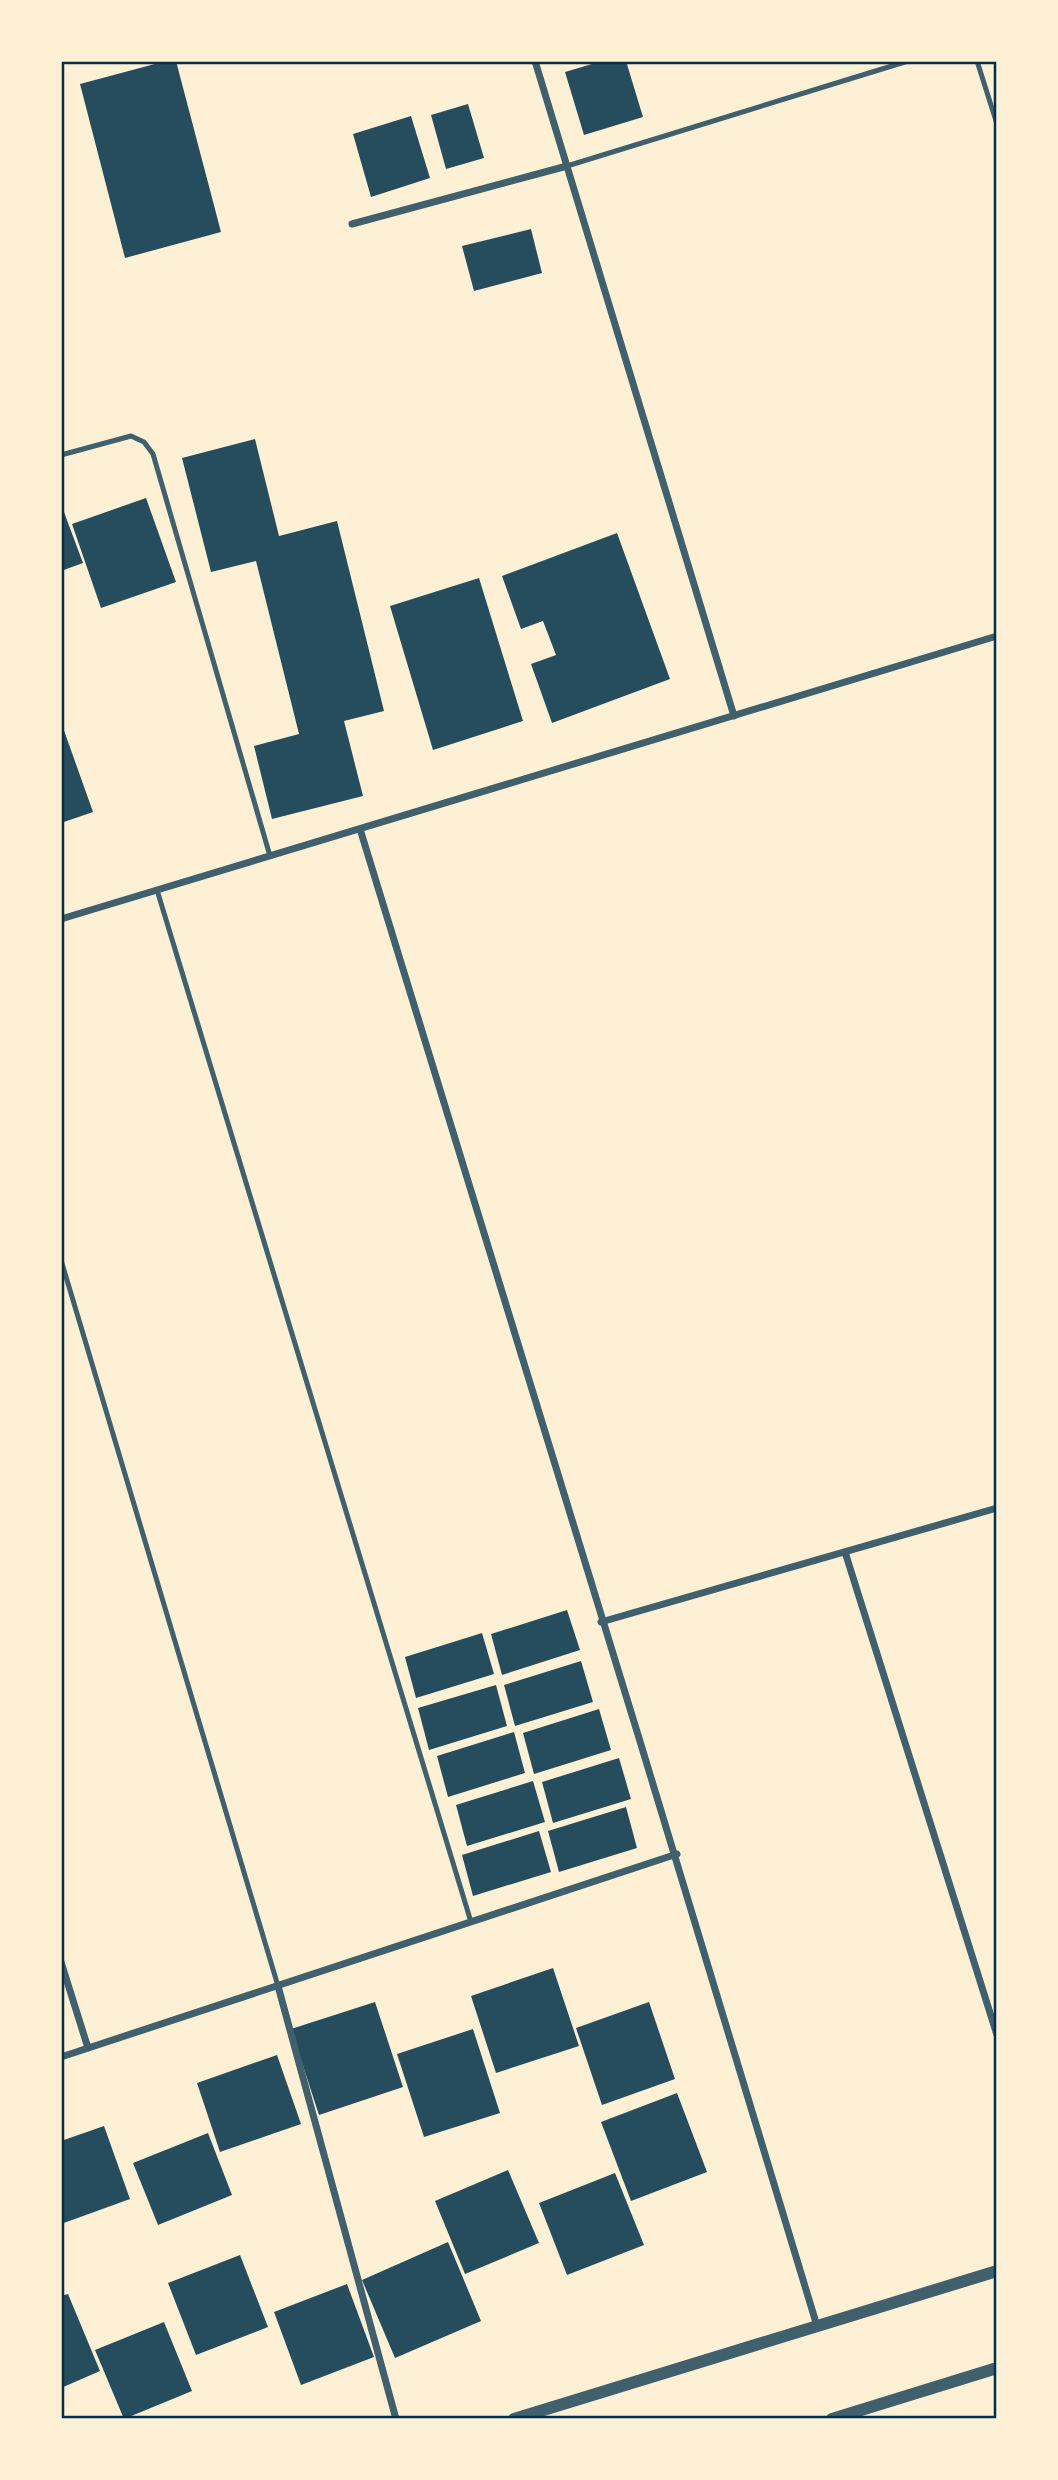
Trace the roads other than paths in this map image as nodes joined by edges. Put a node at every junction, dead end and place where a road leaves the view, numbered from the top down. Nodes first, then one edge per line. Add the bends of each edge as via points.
1 (535, 61) edge
2 (908, 61) edge
3 (977, 61) edge
4 (997, 124) edge
5 (568, 166) junction
6 (352, 224) dead end
7 (61, 455) edge
8 (997, 636) edge
9 (734, 716) junction
10 (359, 829) junction
11 (270, 856) junction
12 (157, 890) junction
13 (61, 919) edge
14 (61, 1260) edge
15 (997, 1508) edge
16 (845, 1552) junction
17 (601, 1622) junction
18 (677, 1854) junction
19 (471, 1922) junction
20 (61, 1962) edge
21 (278, 1986) junction
22 (997, 2035) edge
23 (88, 2048) junction
24 (61, 2057) edge
25 (997, 2271) edge
26 (817, 2326) junction
27 (996, 2372) edge
28 (396, 2419) edge
29 (514, 2419) edge
30 (832, 2419) edge

1 - 5 street
2 - 5 lane
3 - 4 lane
5 - 6 street
5 - 9 street
7 - 11 lane via 131,436 144,442 153,454
8 - 9 street
9 - 10 street
10 - 11 street
10 - 17 street
11 - 12 street
12 - 13 street
12 - 19 lane
14 - 21 lane
15 - 16 street
16 - 17 street
16 - 22 street
17 - 18 street
18 - 19 street
18 - 26 street
19 - 21 street
20 - 23 street
21 - 23 street
21 - 28 street
23 - 24 street
25 - 26 street
26 - 29 street
27 - 30 street

